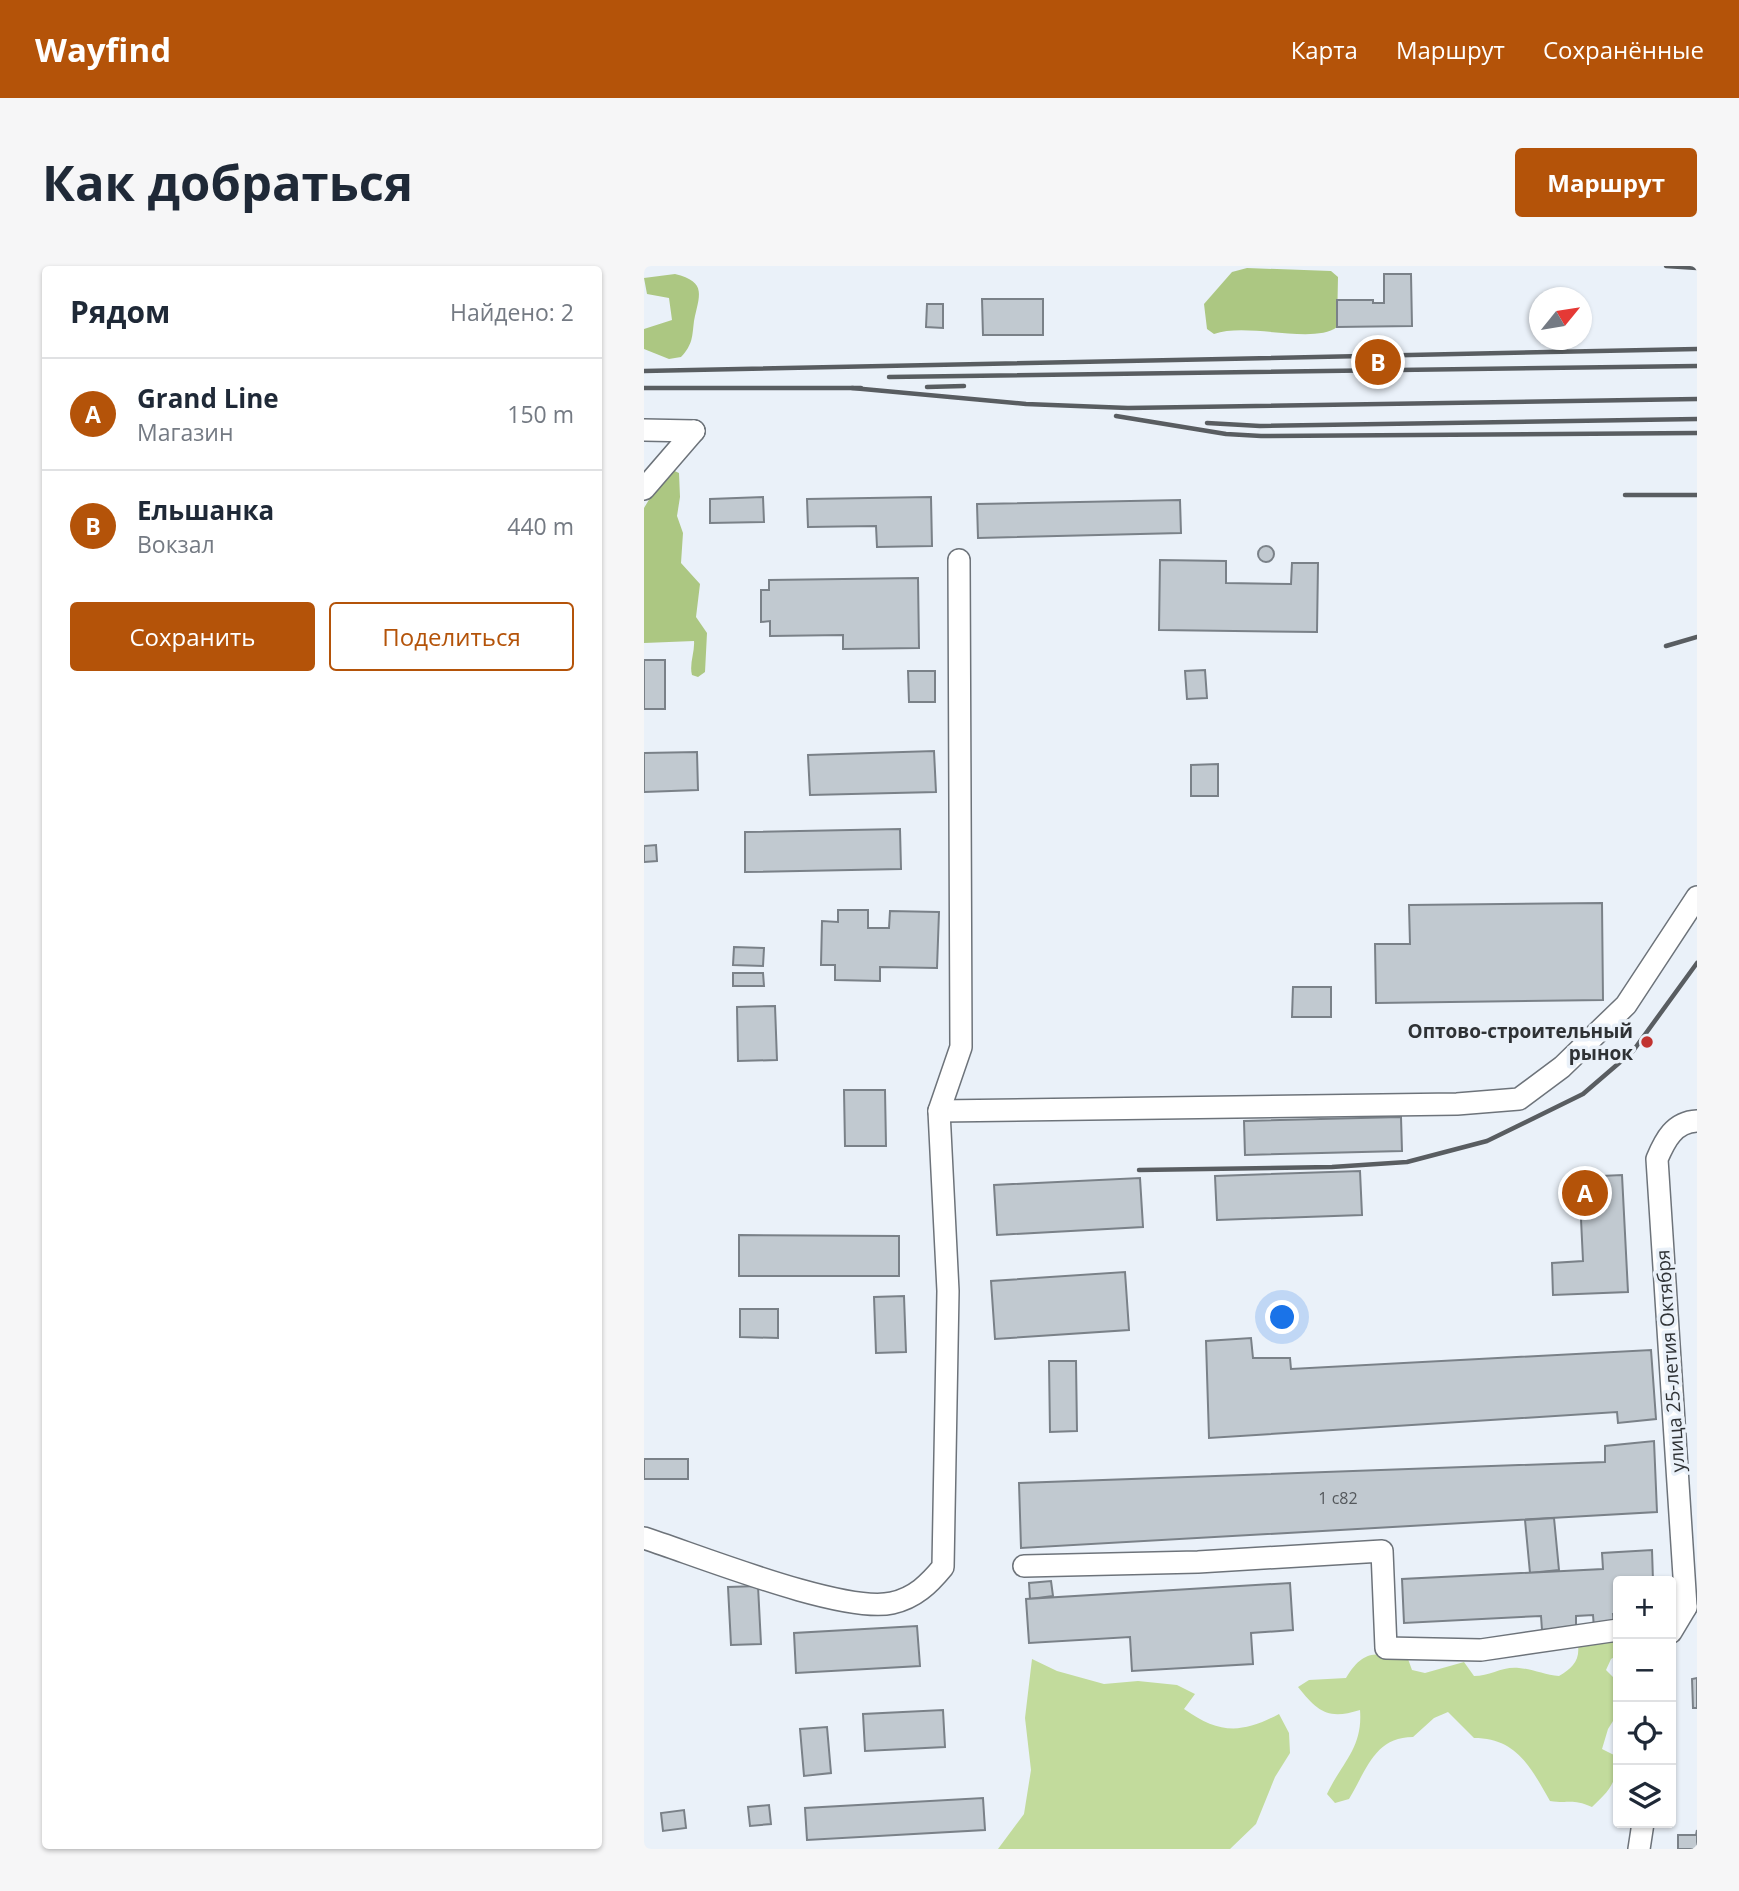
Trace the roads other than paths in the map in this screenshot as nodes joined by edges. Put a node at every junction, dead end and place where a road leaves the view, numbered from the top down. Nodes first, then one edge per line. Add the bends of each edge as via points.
1 (644, 430) edge
2 (644, 489) edge
3 (959, 560) dead end
4 (1697, 897) edge
5 (939, 1111) junction
6 (1697, 1121) edge
7 (644, 1538) edge
8 (1024, 1566) dead end
9 (1678, 1610) edge
10 (1613, 1631) edge
11 (1642, 1828) edge
12 (1639, 1849) edge

1 - 2 street via 694,431
3 - 5 street via 961,1047
4 - 5 street via 1626,1005 1562,1067 1519,1099 1457,1104
5 - 7 street via 948,1291 943,1567 924,1590 891,1603 834,1600
6 - 9 street, улица 25-летия Октября via 1688,1121 1667,1135 1657,1159
8 - 10 street via 1382,1551 1386,1648 1481,1650
11 - 12 street

